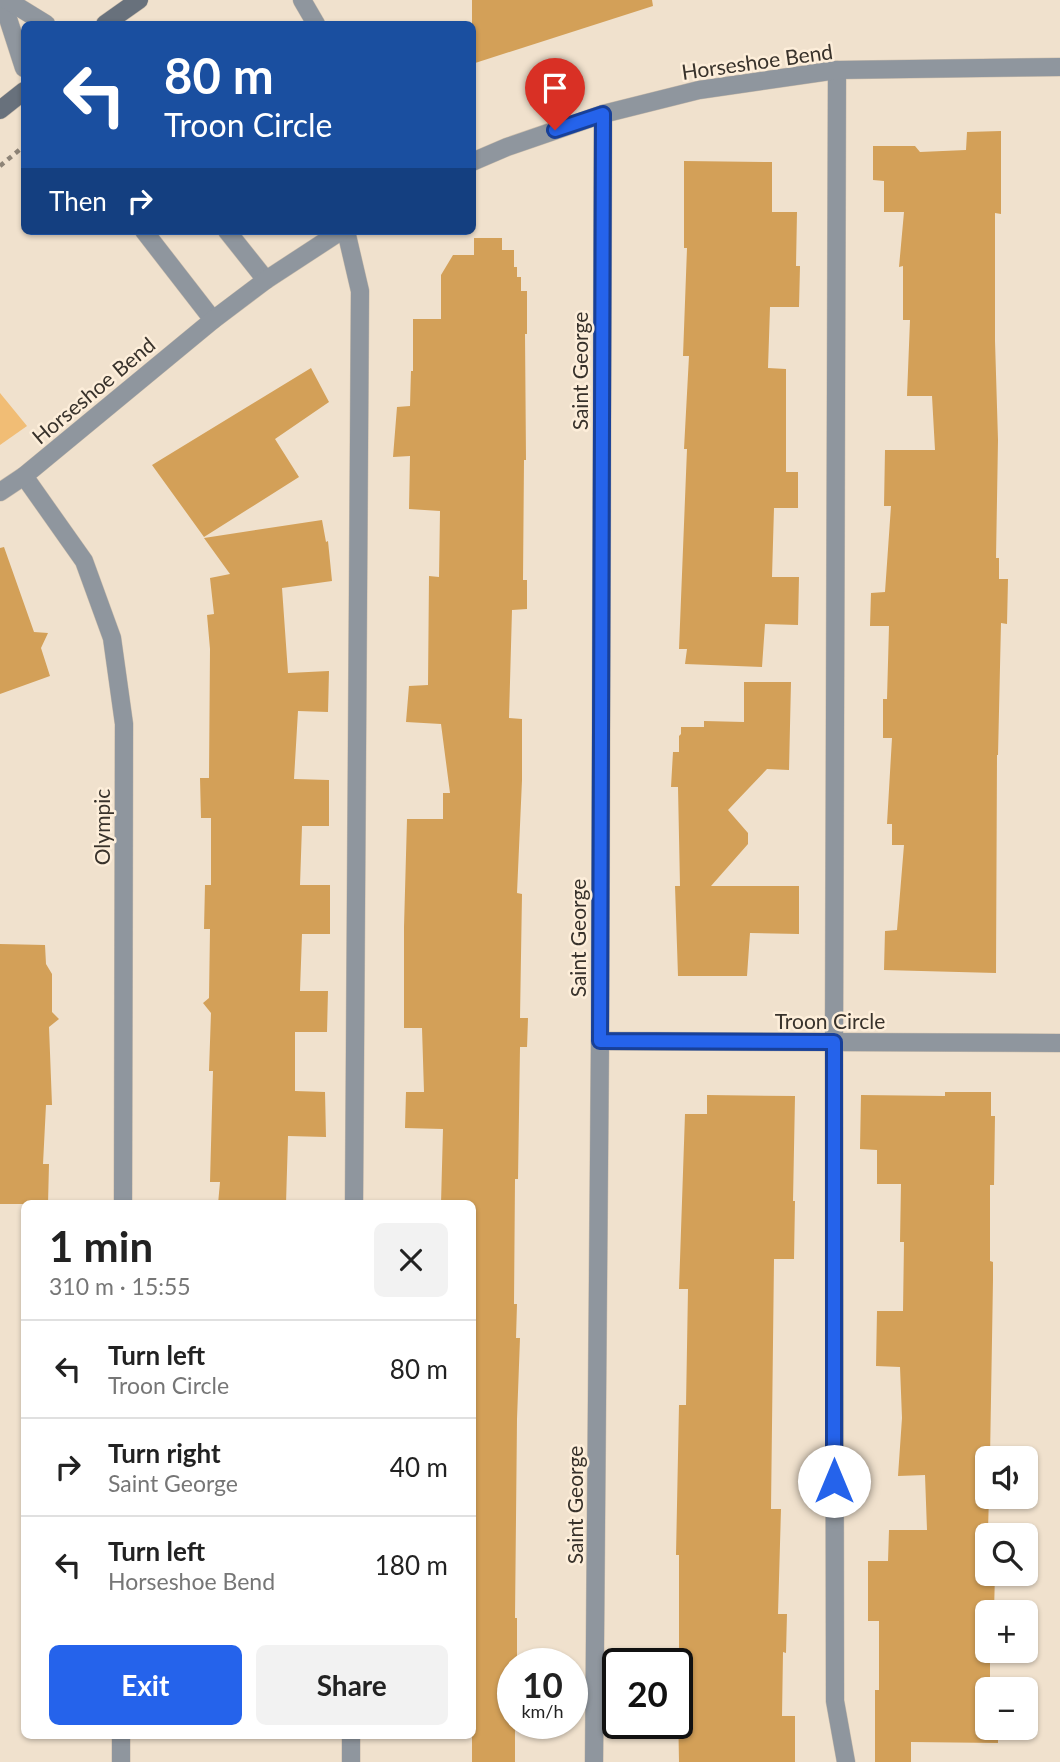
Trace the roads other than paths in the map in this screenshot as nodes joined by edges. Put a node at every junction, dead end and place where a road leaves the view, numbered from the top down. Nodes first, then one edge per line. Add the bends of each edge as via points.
1 (2, 0) edge
2 (8, 0) edge
3 (139, 0) edge
4 (302, 0) edge
5 (41, 21) edge
6 (109, 21) edge
7 (314, 21) edge
8 (21, 59) edge
9 (1060, 67) edge
10 (837, 71) junction
11 (21, 93) edge
12 (0, 110) edge
13 (603, 114) junction
14 (476, 160) edge
15 (147, 235) edge
16 (230, 235) edge
17 (335, 235) edge
18 (347, 235) edge
19 (266, 280) junction
20 (213, 320) junction
21 (23, 476) junction
22 (0, 492) edge
23 (600, 1041) junction
24 (834, 1042) junction
25 (1060, 1044) edge
26 (123, 1200) edge
27 (354, 1200) edge
28 (121, 1739) edge
29 (351, 1739) edge
30 (121, 1762) edge
31 (351, 1762) edge
32 (594, 1762) edge
33 (846, 1762) edge

1 - 8 street
2 - 5 street
3 - 6 main road
4 - 7 street
9 - 10 street, Horseshoe Bend
10 - 13 street, Horseshoe Bend via 699,90
10 - 24 street
11 - 12 main road
13 - 14 street, Horseshoe Bend
13 - 23 street, Saint George
15 - 20 street
16 - 19 street
17 - 19 street, Horseshoe Bend
18 - 27 street via 360,291
19 - 20 street, Horseshoe Bend
20 - 21 street, Horseshoe Bend
21 - 22 street, Horseshoe Bend
21 - 26 street, Olympic via 84,561 112,638 124,724
23 - 24 street, Troon Circle
23 - 32 street, Saint George
24 - 25 street, Troon Circle
24 - 33 street via 835,1701
28 - 30 street
29 - 31 street

